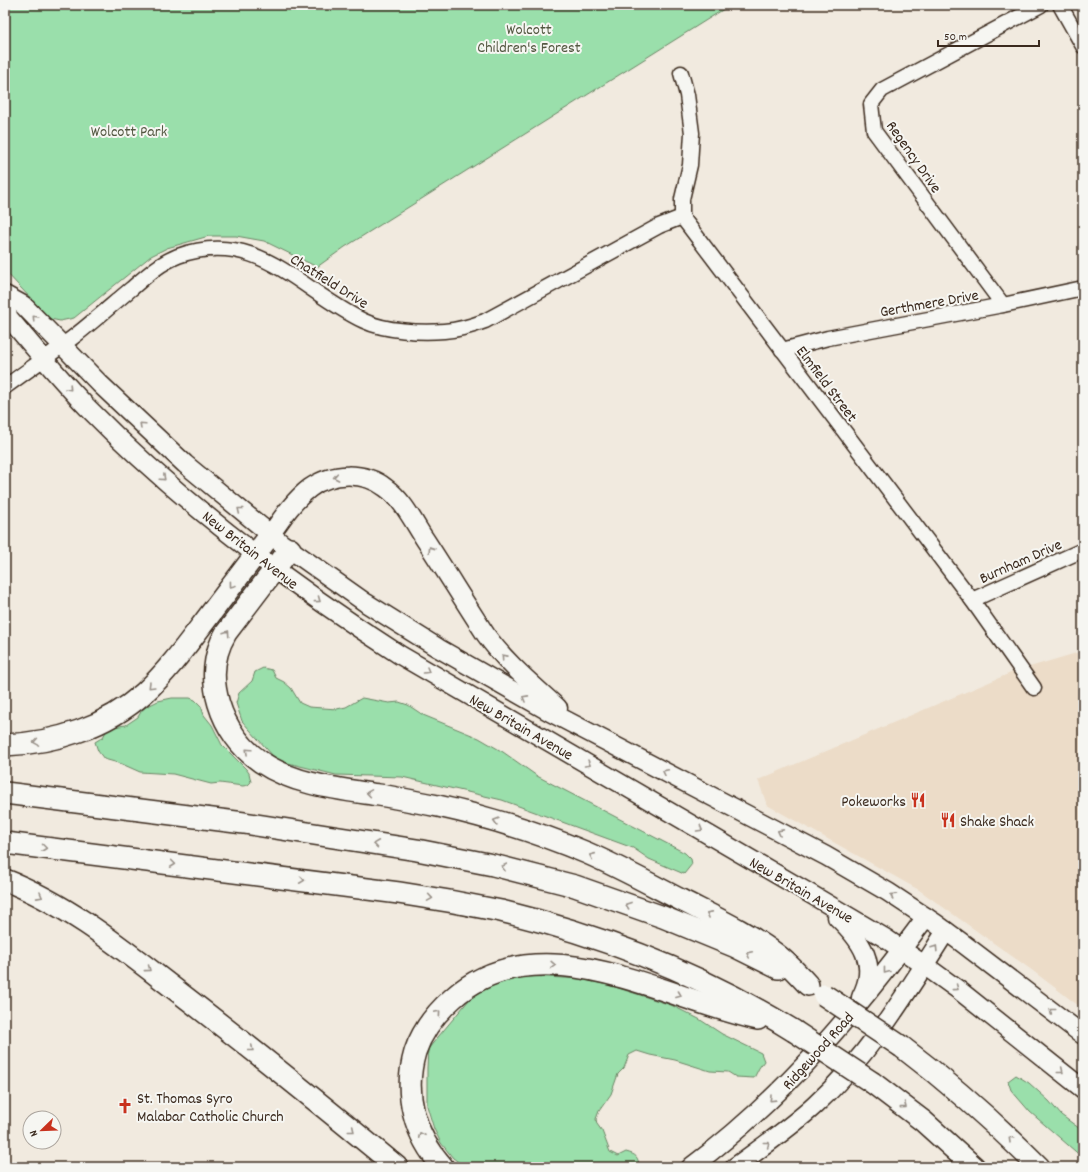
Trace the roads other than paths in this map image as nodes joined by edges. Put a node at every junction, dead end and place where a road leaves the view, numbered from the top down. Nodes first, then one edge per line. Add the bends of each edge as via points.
1 (1041, 5) edge
2 (1060, 5) edge
3 (1083, 46) edge
4 (681, 73) dead end
5 (682, 217) junction
6 (1083, 288) edge
7 (5, 295) edge
8 (1003, 306) junction
9 (5, 308) edge
10 (61, 346) junction
11 (782, 350) junction
12 (43, 359) junction
13 (5, 387) edge
14 (270, 534) junction
15 (290, 549) junction
16 (1083, 550) edge
17 (256, 553) junction
18 (275, 568) junction
19 (972, 600) junction
20 (1034, 688) dead end
21 (585, 730) junction
22 (5, 745) edge
23 (5, 793) edge
24 (5, 843) edge
25 (5, 880) edge
26 (814, 896) junction
27 (926, 917) junction
28 (946, 931) junction
29 (902, 950) junction
30 (924, 965) junction
31 (816, 990) junction
32 (856, 1008) junction
33 (788, 1027) junction
34 (1083, 1036) edge
35 (1083, 1089) edge
36 (397, 1167) edge
37 (443, 1167) edge
38 (691, 1167) edge
39 (735, 1167) edge
40 (974, 1167) edge
41 (1039, 1167) edge

1 - 8 street, Regency Drive via 882,90 871,104 874,131
2 - 3 street
4 - 5 street via 692,133 690,165 682,199
5 - 10 street, Chatfield Drive via 659,226 485,321 444,331 398,330 364,322 266,260 234,250 200,250 167,261 150,272
5 - 11 street, Elmfield Street
6 - 8 street, Gerthmere Drive
10 -> 7 main road, New Britain Avenue via 23,305
8 - 11 street, Gerthmere Drive via 828,338
9 - 12 main road, New Britain Avenue via 9,318
10 - 12 street, Chatfield Drive
14 -> 10 main road, New Britain Avenue via 168,449
11 - 19 street, Elmfield Street
12 - 13 street, Chatfield Drive
12 -> 17 main road, New Britain Avenue via 86,406 143,460
14 - 15 main road, New Britain Avenue
14 - 17 highway
21 -> 14 main road via 525,678 496,647 411,517 392,493 381,484 368,478 351,476 334,477 323,481 300,496
15 - 18 highway
21 -> 15 main road, New Britain Avenue via 483,675 403,627
16 - 19 street, Burnham Drive
17 - 18 main road, New Britain Avenue
17 -> 22 highway via 169,667 137,699 111,716 79,731 46,740
18 -> 26 main road, New Britain Avenue via 400,655
31 -> 18 highway via 782,959 755,940 646,882 575,848 466,813 303,780 278,771 252,756 236,740 224,718 216,689 215,666 226,633
19 - 20 street, Elmfield Street
27 -> 21 main road, New Britain Avenue via 826,856
31 -> 23 highway via 736,947 663,917 575,886 493,864 209,818
24 -> 33 highway via 399,894 500,912 579,933 635,953 720,990
25 -> 36 highway via 48,900 113,942 235,1036
26 - 29 main road, New Britain Avenue
26 - 32 main road via 852,932 865,952 868,961 867,978
27 - 28 main road, New Britain Avenue
27 - 29 main road, Ridgewood Road
30 -> 28 main road
34 -> 28 main road, New Britain Avenue
29 - 30 main road, New Britain Avenue
29 -> 32 main road, Ridgewood Road
30 -> 35 main road, New Britain Avenue
39 -> 30 main road via 806,1113 838,1082 880,1030
41 -> 31 highway, bridge via 960,1093 902,1047
32 -> 38 main road, Ridgewood Road via 762,1109
37 -> 33 highway via 424,1142 415,1119 411,1093 414,1058 423,1035 444,1006 468,986 489,975 537,965 578,967 621,976 725,1011
33 -> 40 highway, bridge via 873,1083 923,1121

